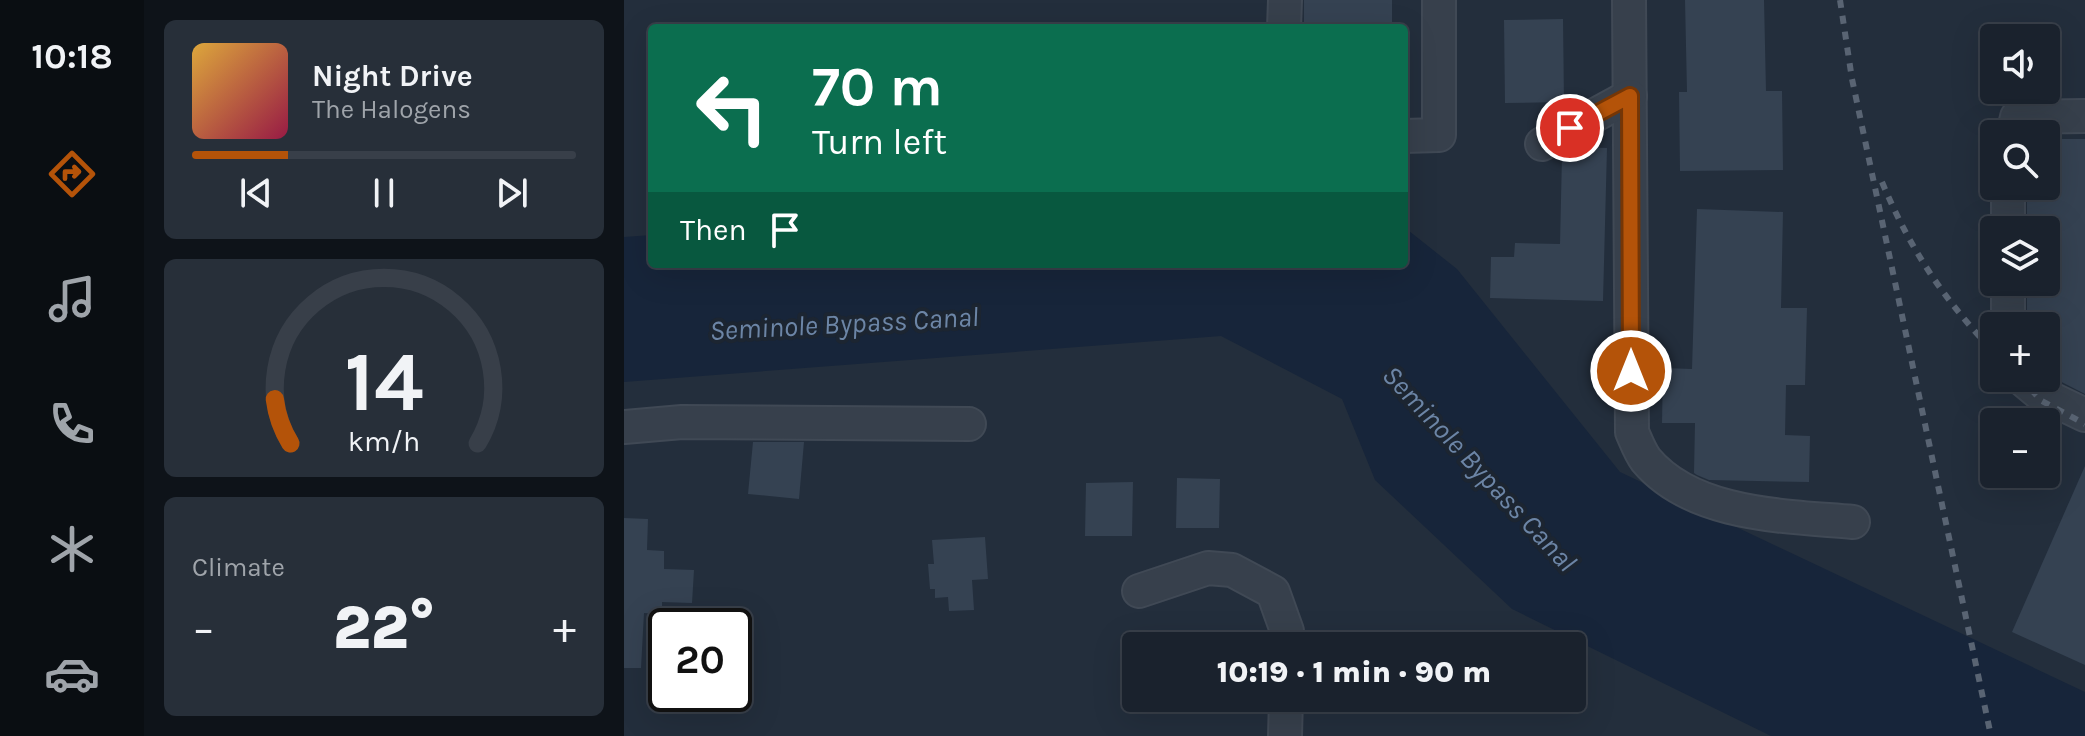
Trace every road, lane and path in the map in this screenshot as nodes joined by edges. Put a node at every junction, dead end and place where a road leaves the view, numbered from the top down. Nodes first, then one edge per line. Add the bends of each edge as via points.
1 (1285, 0) edge
2 (1439, 0) edge
3 (1629, 0) edge
4 (1284, 24) edge
5 (1630, 96) junction
6 (2085, 116) edge
7 (2016, 120) edge
8 (1408, 136) edge
9 (1542, 144) dead end
10 (2038, 392) edge
11 (2085, 415) edge
12 (969, 424) dead end
13 (624, 427) edge
14 (1853, 522) dead end
15 (1139, 591) dead end
16 (1285, 632) edge
17 (1286, 712) edge
18 (1285, 736) edge

1 - 4 street
2 - 8 street via 1439,135
3 - 5 street
5 - 9 street
5 - 14 street via 1632,432 1645,459 1677,487 1750,513
6 - 7 street
10 - 11 street
12 - 13 street via 682,422
15 - 16 street via 1208,568 1232,570 1273,592
17 - 18 street

